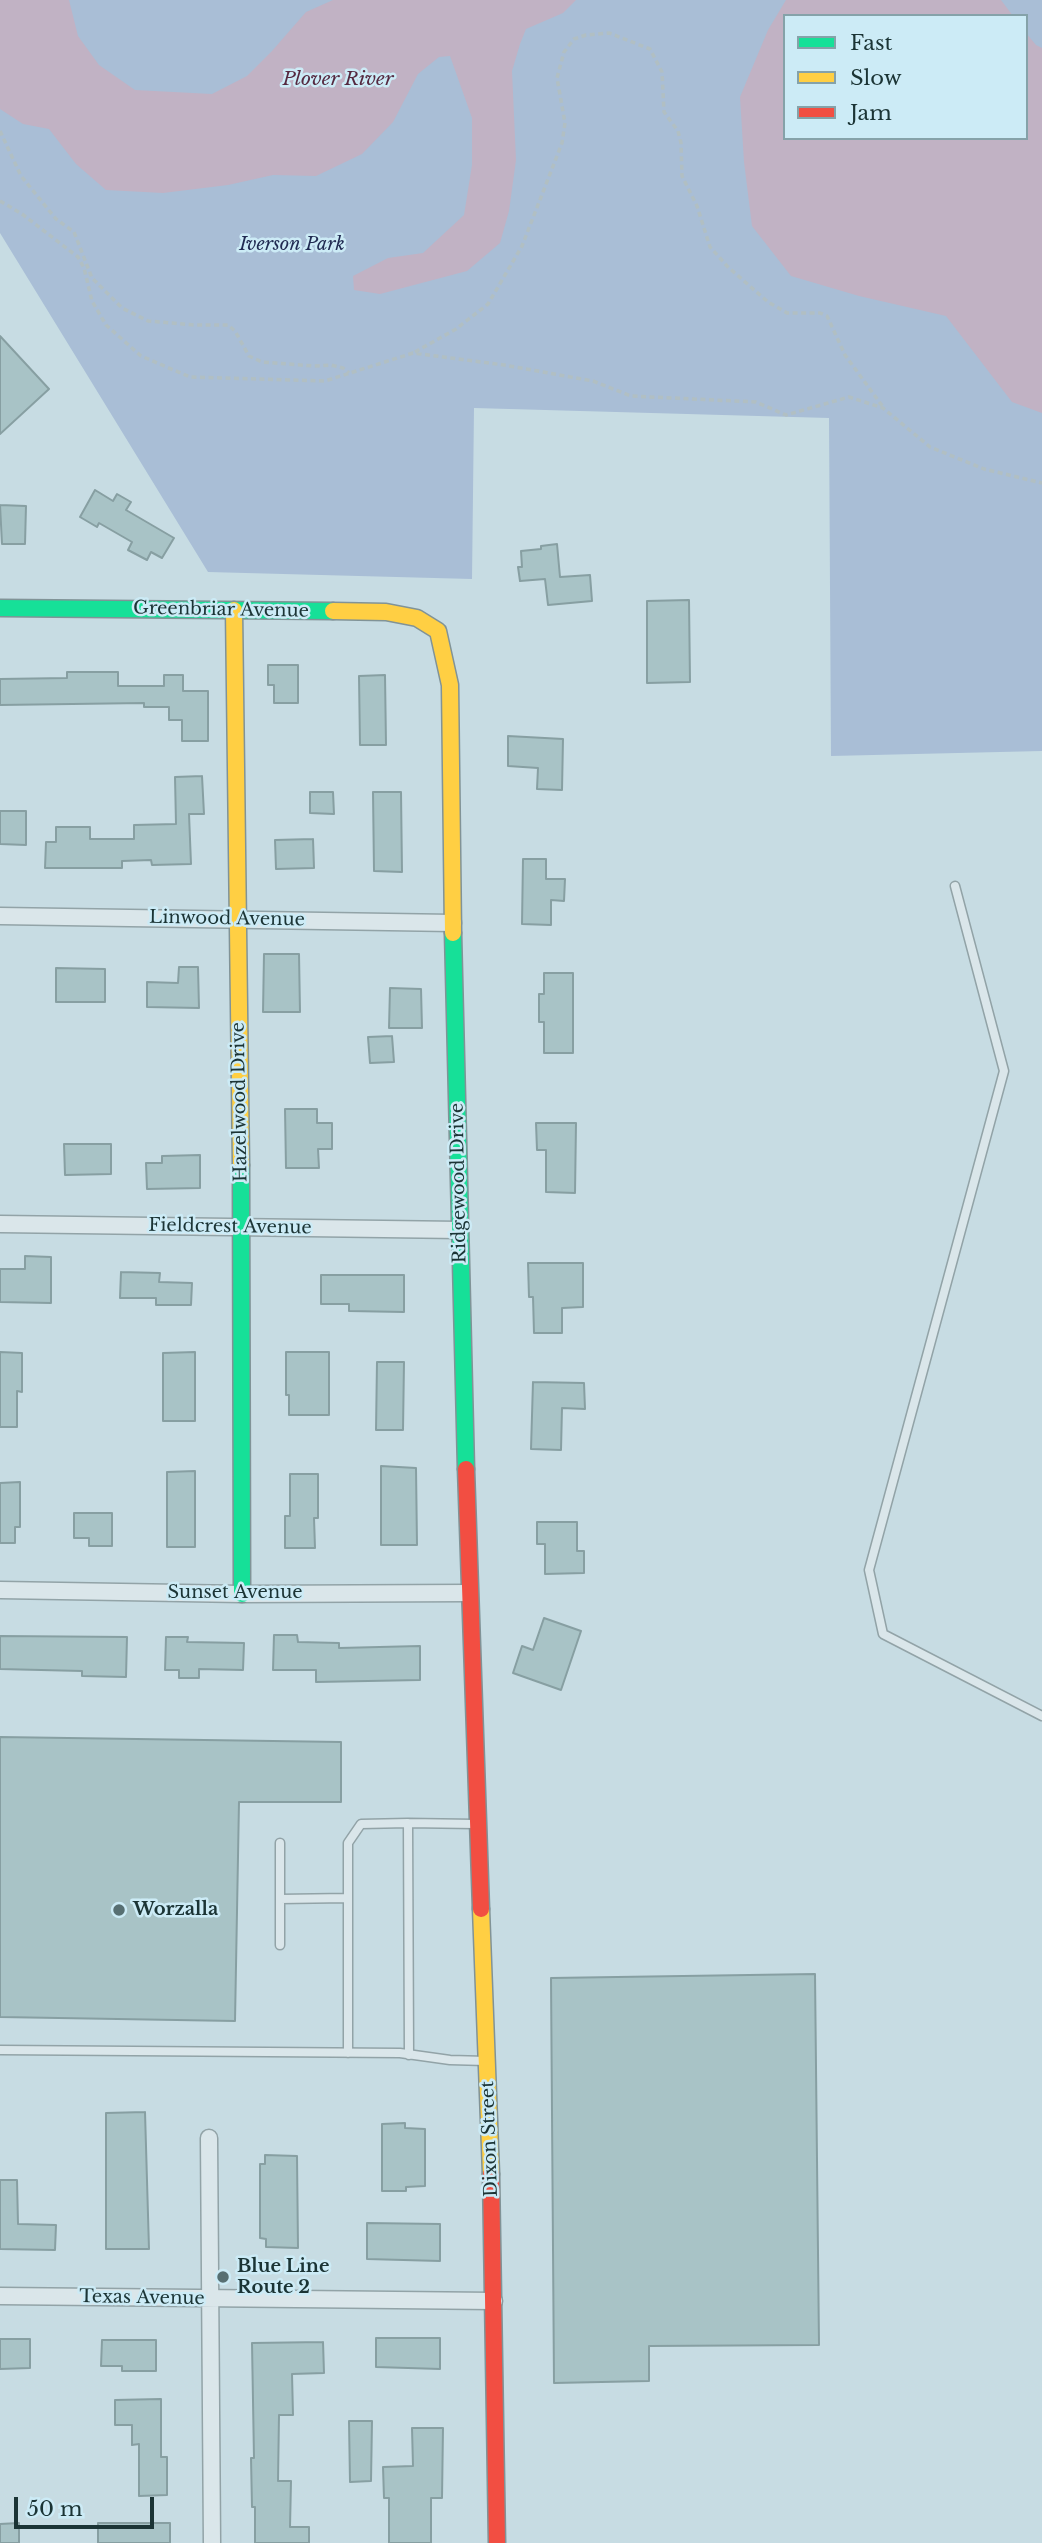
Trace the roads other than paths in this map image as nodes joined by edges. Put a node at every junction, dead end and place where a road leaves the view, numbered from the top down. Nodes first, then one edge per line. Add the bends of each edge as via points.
1 (0, 608) edge
2 (234, 610) junction
3 (438, 631) joint
4 (955, 886) dead end
5 (0, 916) edge
6 (236, 919) junction
7 (453, 923) junction
8 (0, 1224) edge
9 (243, 1227) junction
10 (460, 1230) junction
11 (0, 1590) edge
12 (469, 1592) junction
13 (243, 1594) junction
14 (1042, 1716) edge
15 (473, 1736) joint
16 (408, 1823) junction
17 (477, 1824) junction
18 (280, 1843) dead end
19 (347, 1898) junction
20 (280, 1899) junction
21 (280, 1945) dead end
22 (0, 2050) edge
23 (348, 2053) junction
24 (409, 2054) junction
25 (488, 2061) junction
26 (209, 2137) dead end
27 (0, 2295) edge
28 (211, 2299) junction
29 (494, 2301) junction
30 (212, 2543) edge
31 (497, 2543) edge

1 - 2 street, Greenbriar Avenue
2 - 3 street, Greenbriar Avenue via 386,612 417,618
2 - 6 street, Hazelwood Drive
3 - 7 street, Ridgewood Drive via 450,685
4 - 14 lane via 1004,1071 869,1570 883,1634
5 - 6 street, Linwood Avenue
6 - 7 street, Linwood Avenue
6 - 9 street, Hazelwood Drive
7 - 10 street, Ridgewood Drive
8 - 9 street, Fieldcrest Avenue
9 - 10 street, Fieldcrest Avenue
9 - 13 street, Hazelwood Drive
10 - 12 street, Ridgewood Drive
11 - 13 street, Sunset Avenue
12 - 13 street, Sunset Avenue
12 - 15 street, Ridgewood Drive
15 - 17 street, Dixon Street
16 - 17 lane
16 - 19 lane via 361,1825 352,1834
16 - 24 lane
17 - 25 street, Dixon Street
18 - 20 lane
19 - 20 lane
19 - 23 lane
20 - 21 lane
22 - 23 lane
23 - 24 lane
24 - 25 lane
25 - 29 street, Dixon Street
26 - 28 street
27 - 28 street, Texas Avenue
28 - 29 street, Texas Avenue
28 - 30 street
29 - 31 street, Dixon Street

